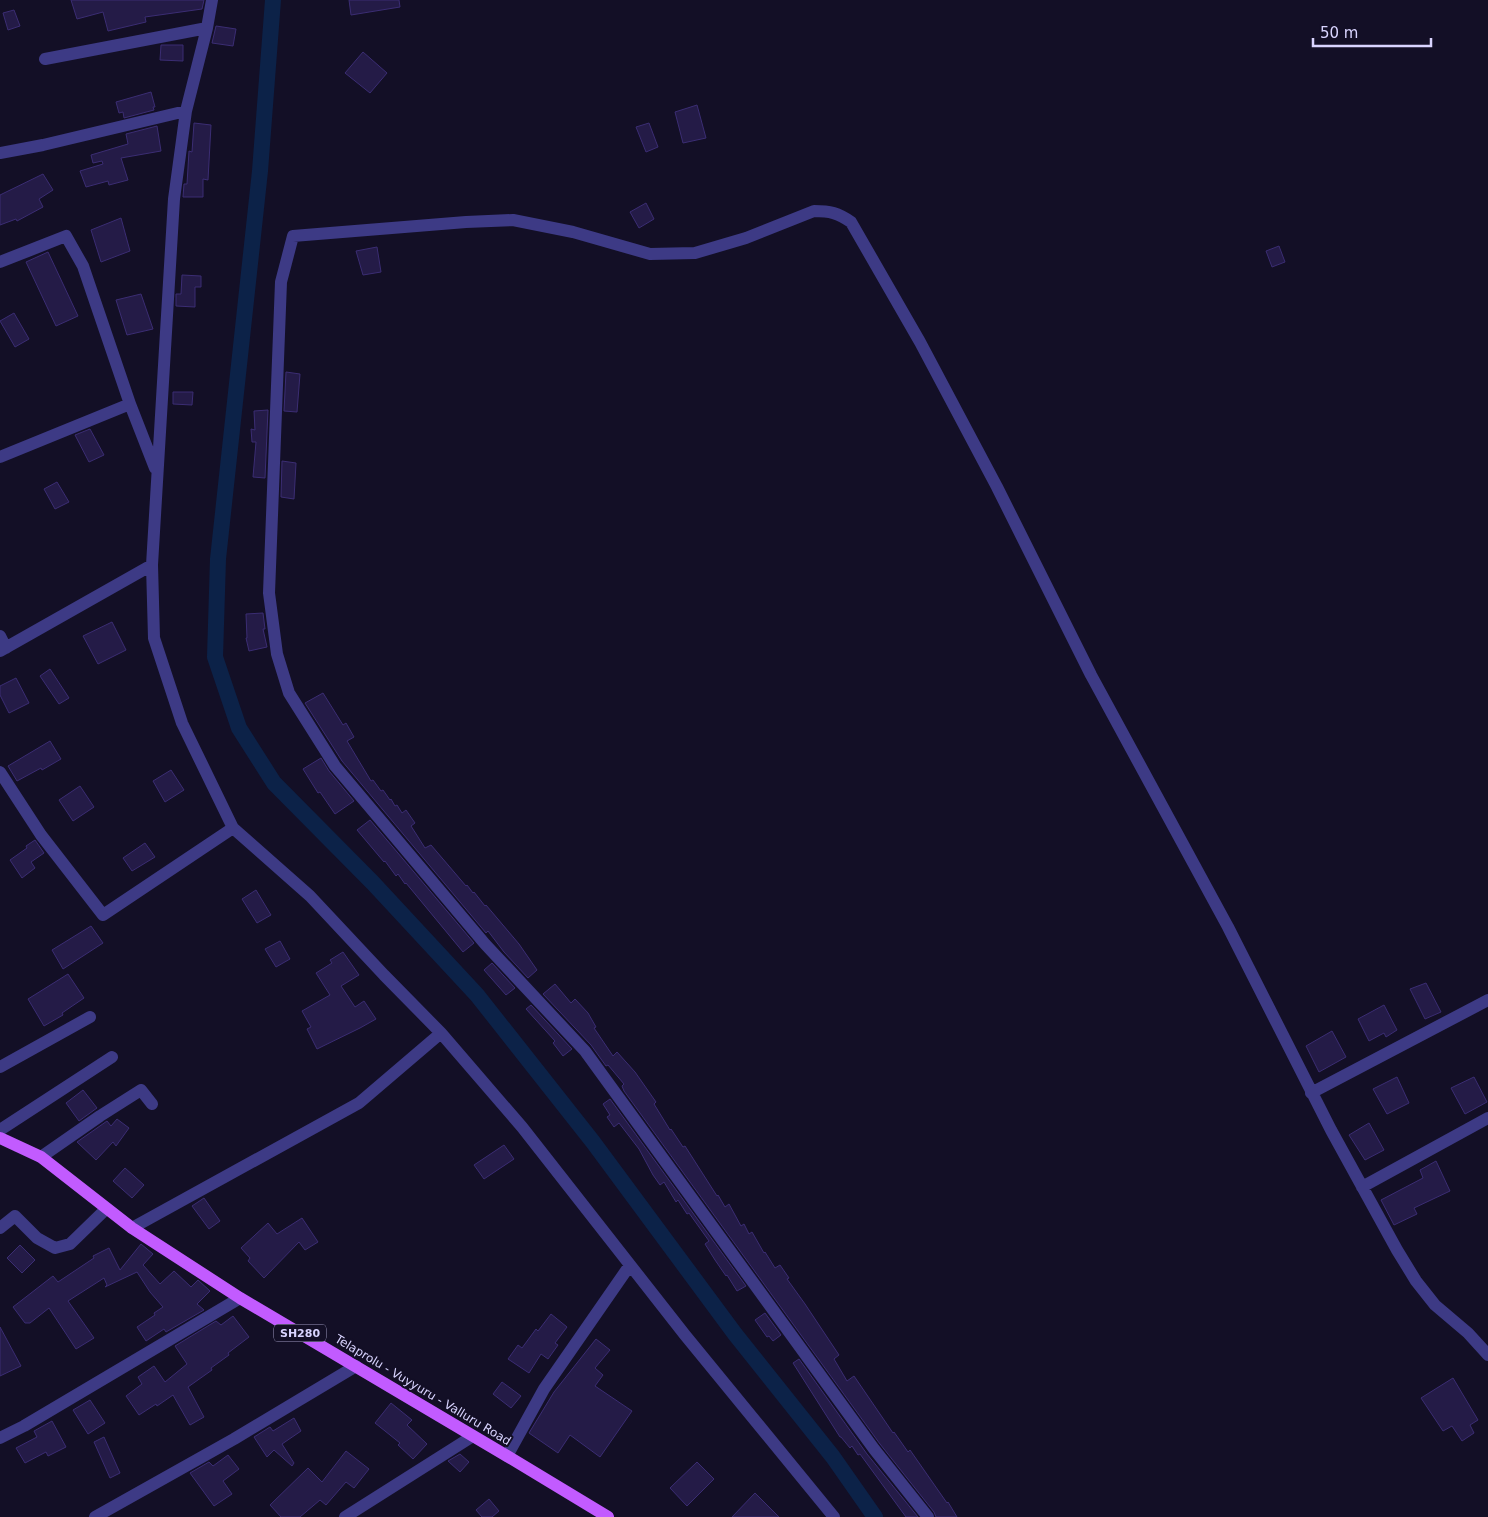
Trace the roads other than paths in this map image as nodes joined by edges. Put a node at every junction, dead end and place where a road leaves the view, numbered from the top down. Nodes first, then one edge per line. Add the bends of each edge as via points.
1 (212, 0) edge
2 (207, 28) junction
3 (45, 59) dead end
4 (186, 111) junction
5 (0, 153) edge
6 (0, 262) edge
7 (130, 404) junction
8 (0, 457) edge
9 (157, 473) junction
10 (152, 565) junction
11 (2, 645) edge
12 (0, 772) edge
13 (233, 828) junction
14 (1488, 1000) edge
15 (90, 1017) dead end
16 (441, 1033) junction
17 (112, 1057) dead end
18 (0, 1067) edge
19 (1312, 1093) junction
20 (152, 1104) dead end
21 (1488, 1118) edge
22 (0, 1130) edge
23 (0, 1138) edge
24 (41, 1158) junction
25 (1362, 1187) junction
26 (106, 1209) junction
27 (0, 1228) edge
28 (132, 1228) junction
29 (630, 1265) junction
30 (240, 1298) junction
31 (1488, 1355) edge
32 (356, 1366) junction
33 (473, 1436) junction
34 (0, 1438) edge
35 (507, 1456) junction
36 (95, 1517) edge
37 (345, 1517) edge
38 (608, 1517) edge
39 (834, 1517) edge
40 (928, 1517) edge

1 - 2 street
2 - 3 street
2 - 4 street
4 - 5 street
4 - 9 street via 174,199
6 - 7 street via 66,236 83,266
7 - 8 street
7 - 9 street
9 - 10 street
10 - 11 street
10 - 13 street via 154,638 182,723
12 - 13 street via 41,835 103,915
13 - 16 street via 310,896
14 - 19 street
15 - 18 street
16 - 28 street via 359,1103
16 - 29 street via 522,1127
17 - 22 street
19 - 25 street
19 - 40 street via 1228,927 1090,675 997,487 920,342 851,222 839,214 814,211 746,238 695,253 650,254 573,232 513,220 293,236 281,282 269,593 277,654 289,693 335,766 485,944 585,1051 874,1449
20 - 24 street via 141,1090
21 - 25 street
23 - 24 main road, Telaprolu - Vuyyuru - Valluru Road / SH280
24 - 26 main road, Telaprolu - Vuyyuru - Valluru Road / SH280
25 - 31 street via 1416,1281 1435,1305
26 - 27 street via 70,1244 55,1248 37,1238 15,1216
26 - 28 main road, Telaprolu - Vuyyuru - Valluru Road / SH280
28 - 30 main road, Telaprolu - Vuyyuru - Valluru Road / SH280
29 - 35 street via 544,1389
29 - 39 street
30 - 32 main road, Telaprolu - Vuyyuru - Valluru Road / SH280
30 - 34 street
32 - 33 main road, Telaprolu - Vuyyuru - Valluru Road / SH280
32 - 36 street
33 - 35 main road, Telaprolu - Vuyyuru - Valluru Road / SH280
33 - 37 street
35 - 38 main road, Telaprolu - Vuyyuru - Valluru Road / SH280

